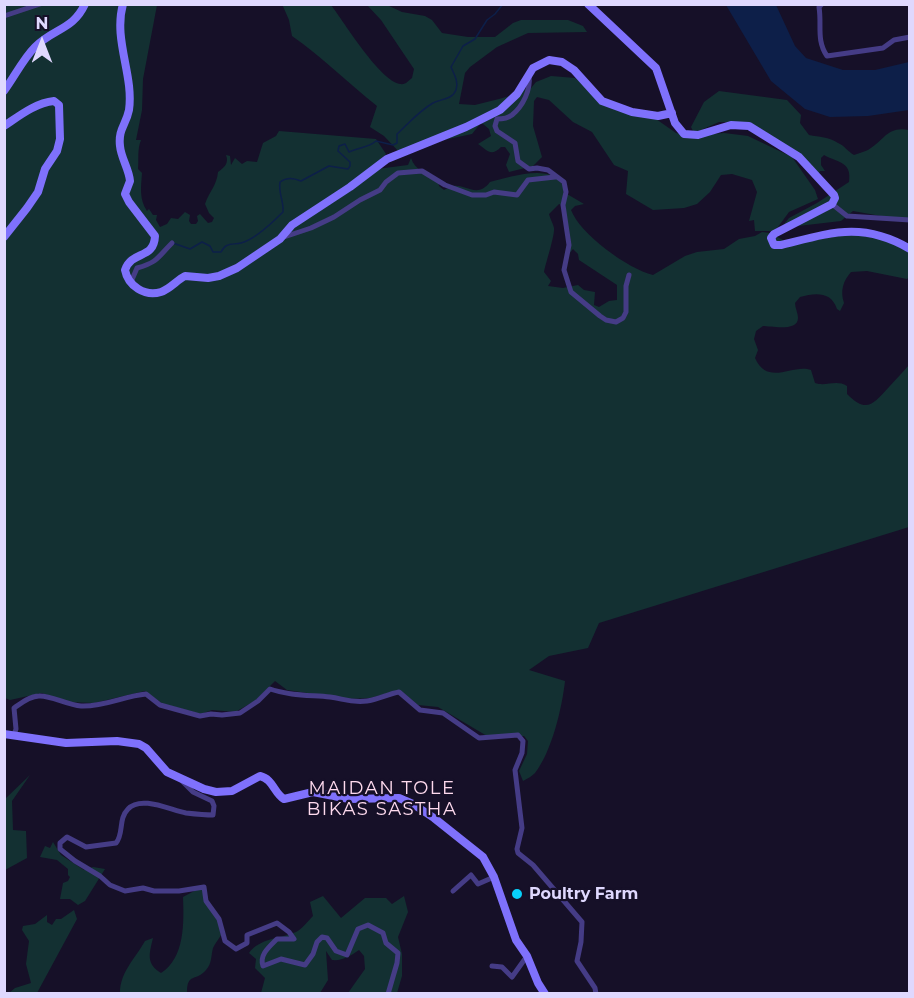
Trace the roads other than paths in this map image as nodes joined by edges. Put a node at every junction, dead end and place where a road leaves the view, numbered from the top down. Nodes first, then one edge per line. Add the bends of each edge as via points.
1 (40, 4) edge
2 (86, 4) edge
3 (123, 4) edge
4 (588, 4) edge
5 (822, 4) edge
6 (4, 16) edge
7 (909, 37) edge
8 (529, 75) junction
9 (4, 91) edge
10 (672, 113) junction
11 (4, 126) edge
12 (555, 177) junction
13 (832, 204) junction
14 (909, 220) edge
15 (4, 237) edge
16 (280, 239) junction
17 (172, 243) dead end
18 (909, 249) edge
19 (629, 275) dead end
20 (130, 284) junction
21 (9, 735) edge
22 (180, 779) junction
23 (494, 877) junction
24 (453, 891) dead end
25 (527, 956) junction
26 (492, 966) dead end
27 (388, 993) edge
28 (545, 993) edge
29 (596, 993) edge

1 - 6 street
2 - 9 main road via 76,21 32,50
3 - 20 main road via 119,27 129,109 119,138 130,177 125,194 155,236 151,250 131,259 125,270
4 - 10 main road via 656,68
5 - 7 street via 820,46 827,56 883,48 894,40
8 - 10 main road via 533,68 549,60 561,62 574,70 602,101 632,112 658,116
8 - 12 street via 531,88 519,106 512,115 497,120 495,126 515,142 518,161 529,169 548,170
8 - 16 main road via 500,110 387,159 292,225
10 - 13 main road via 680,131 688,135 737,124 754,128 806,163 834,195
11 - 15 main road via 41,104 54,101 59,105 57,151 45,169 38,192
12 - 16 street via 528,180 517,195 472,195 422,171 398,173 380,190 334,217
12 - 19 street via 564,183 566,192 563,205 569,245 564,270 572,292 600,316 616,322 626,312
13 - 14 street via 847,216
13 - 18 main road via 774,234 772,244 782,246 827,233 852,231 884,236
16 - 20 main road via 219,276 185,276 156,293
17 - 20 street via 159,259 136,268
21 - 22 main road via 66,743 139,744
21 - 29 street via 16,729 14,708 40,695 69,705 90,706 147,694 160,705 200,717 240,712 258,702 270,689 348,702 370,701 399,692 420,710 443,712 479,738 518,735 523,741 515,770 522,828 518,853 582,922 577,961
22 - 23 main road via 223,792 260,776 269,780 284,799 313,792 349,799 404,799 478,851
22 - 27 street via 193,792 214,803 213,815 152,803 136,805 124,815 116,843 86,847 67,837 61,841 60,849 110,885 125,891 204,887 206,901 219,919 225,941 236,949 247,943 247,935 277,922 294,939 277,939 263,954 263,966 281,959 304,965 322,937 336,951 347,955 358,929 368,925 383,933 386,943 398,953
23 - 24 street via 477,884 471,875
23 - 25 main road via 516,940
25 - 26 street via 512,977 502,967
25 - 28 main road

